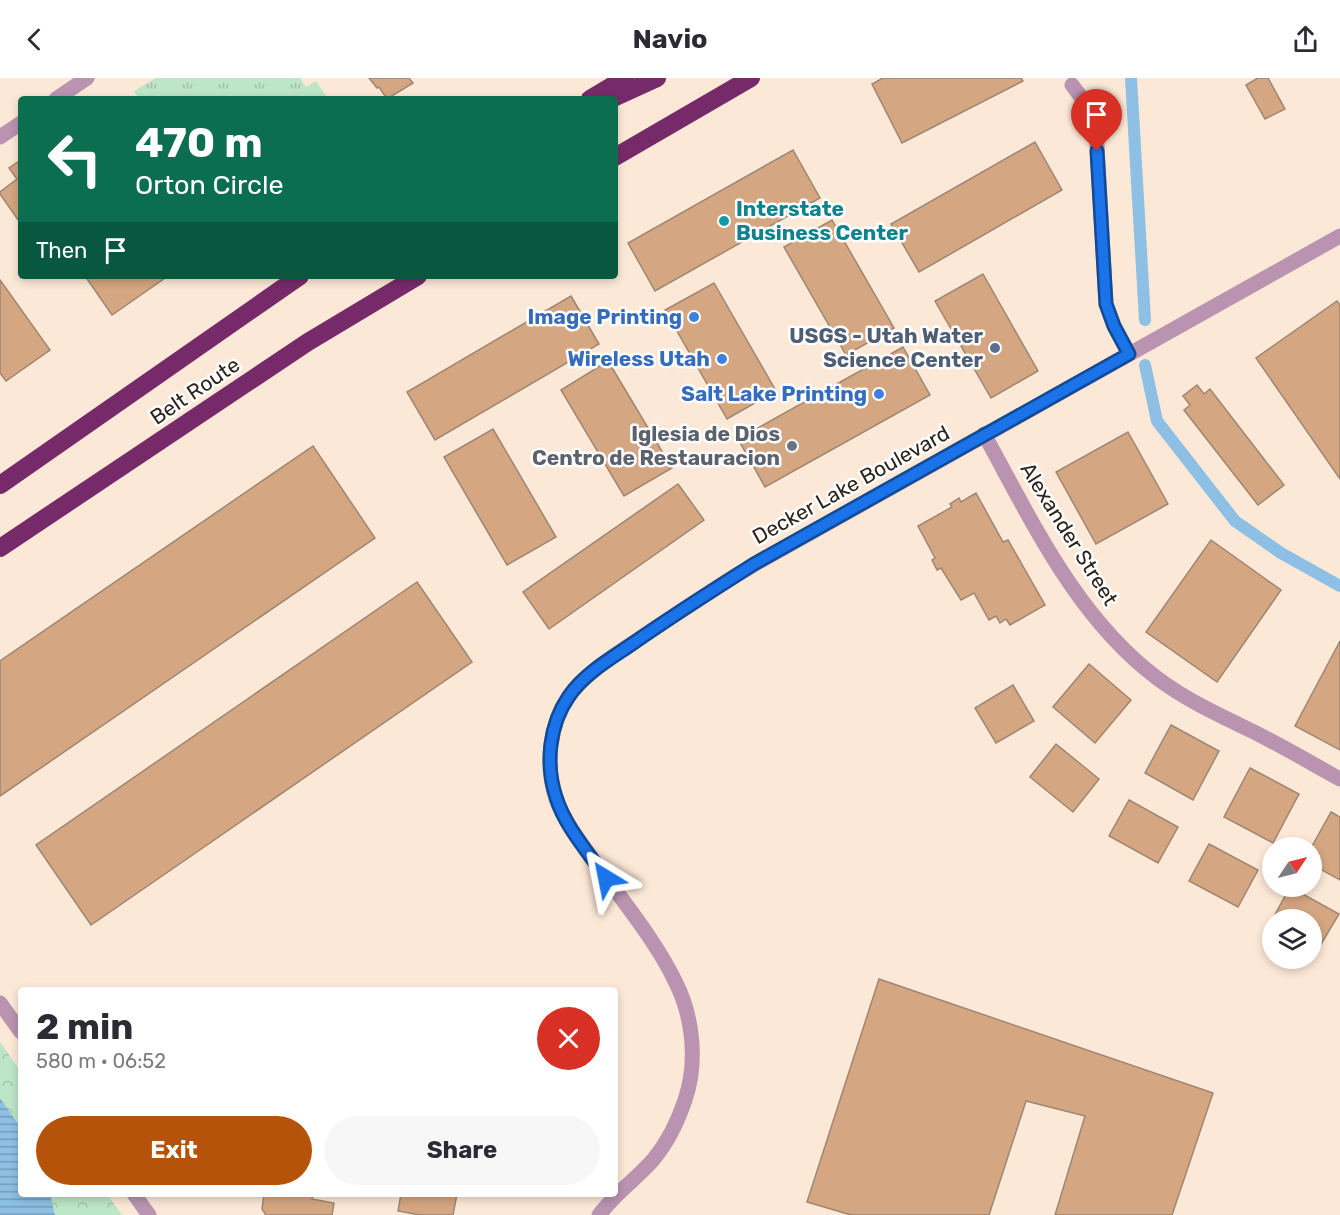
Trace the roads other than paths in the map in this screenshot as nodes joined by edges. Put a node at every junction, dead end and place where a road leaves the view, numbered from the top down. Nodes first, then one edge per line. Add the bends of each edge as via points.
1 (87, 78) edge
2 (625, 78) edge
3 (657, 78) edge
4 (752, 78) edge
5 (1072, 85) dead end
6 (60, 96) edge
7 (595, 96) edge
8 (618, 96) edge
9 (18, 125) edge
10 (0, 137) edge
11 (618, 155) edge
12 (1340, 236) edge
13 (296, 279) edge
14 (413, 279) edge
15 (1129, 354) junction
16 (984, 434) junction
17 (0, 485) edge
18 (0, 548) edge
19 (1340, 779) edge
20 (0, 1003) edge
21 (18, 1028) edge
22 (618, 1196) edge
23 (136, 1197) edge
24 (617, 1197) edge
25 (149, 1215) edge
26 (599, 1215) edge

1 - 6 street
2 - 7 highway
3 - 8 highway
4 - 11 highway
5 - 15 street via 1087,105 1095,129 1106,304
9 - 10 street
12 - 15 street, Decker Lake Boulevard
13 - 17 highway, Belt Route
14 - 18 highway, Belt Route via 308,342
15 - 16 street, Decker Lake Boulevard
16 - 19 street, Alexander Street via 1077,596 1115,642 1155,677 1207,710
16 - 22 street, Decker Lake Boulevard via 695,600 590,674 562,708 550,755 556,800 669,969 683,999 692,1044 686,1098 678,1119 653,1160
20 - 21 street
23 - 25 street
24 - 26 street, Decker Lake Boulevard

